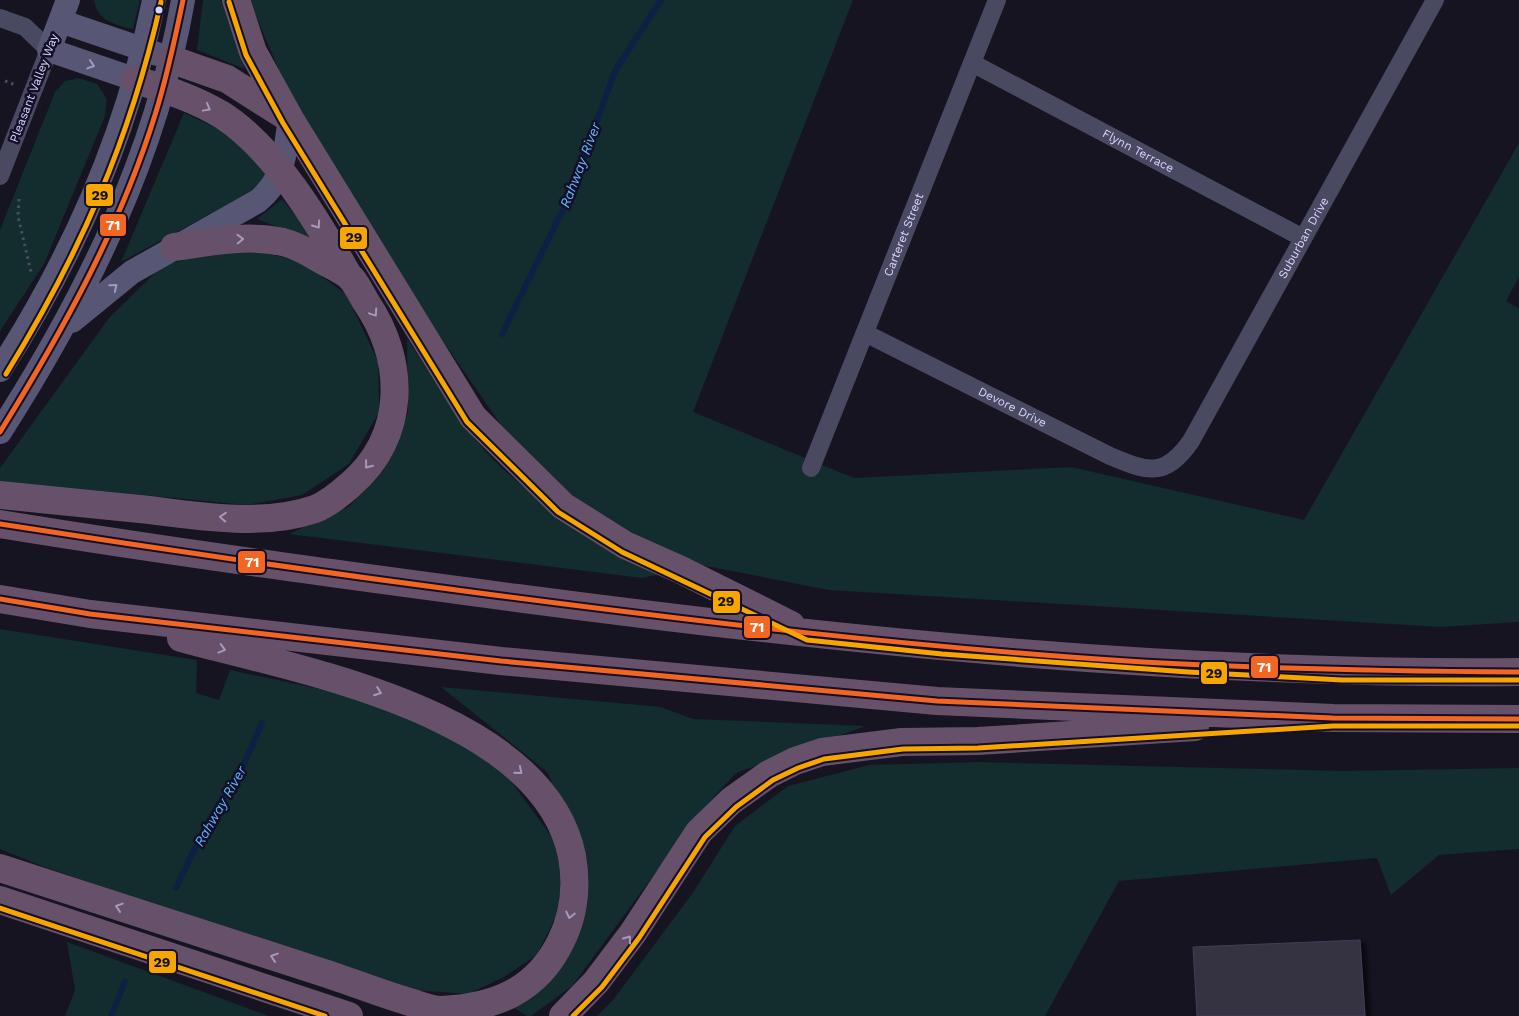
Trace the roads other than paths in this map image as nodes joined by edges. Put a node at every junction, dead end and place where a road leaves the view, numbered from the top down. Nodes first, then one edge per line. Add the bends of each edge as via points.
1 (154, 0) edge
2 (183, 0) edge
3 (236, 0) edge
4 (997, 0) edge
5 (1435, 0) edge
6 (64, 11) edge
7 (0, 18) edge
8 (25, 27) junction
9 (142, 49) junction
10 (49, 50) junction
11 (170, 59) junction
12 (972, 63) junction
13 (134, 79) junction
14 (162, 89) junction
15 (290, 119) junction
16 (281, 173) junction
17 (0, 176) edge
18 (1303, 238) junction
19 (174, 247) junction
20 (349, 276) junction
21 (63, 329) junction
22 (865, 333) junction
23 (0, 370) edge
24 (0, 432) edge
25 (1162, 467) joint
26 (811, 468) dead end
27 (2, 495) edge
28 (0, 524) edge
29 (0, 599) edge
30 (90, 614) junction
31 (808, 633) junction
32 (1519, 672) edge
33 (1333, 718) junction
34 (1519, 719) edge
35 (0, 868) edge
36 (0, 900) edge
37 (349, 1016) edge
38 (563, 1016) edge

1 - 9 main road
2 - 11 main road
3 - 15 highway via 253,52
4 - 12 street, Carteret Street
5 - 18 street, Suburban Drive
6 - 8 street
6 - 9 main road
6 - 10 main road, Pleasant Valley Way
7 - 8 street
8 - 10 street
9 - 11 main road
9 - 13 main road
10 -> 13 main road
10 - 17 street, Pleasant Valley Way
11 - 14 main road
11 - 15 highway via 227,79
12 - 18 street, Flynn Terrace
12 - 22 street, Carteret Street
13 - 14 highway
13 - 23 main road via 113,145 87,209 56,276
14 -> 16 highway via 190,98 223,116 252,140
14 - 21 main road via 125,202
15 - 16 main road
15 - 31 highway via 473,417 563,506 625,545
16 - 19 main road via 272,189 258,201
16 -> 20 highway
18 - 25 street, Suburban Drive via 1191,441 1178,459
19 -> 20 highway via 238,239 284,242
21 -> 19 main road via 132,272
20 -> 27 highway via 379,320 391,351 395,397 380,448 358,478 338,496 316,509 267,518
21 - 24 main road
22 - 25 street, Devore Drive via 1110,456 1142,469
22 - 26 street, Carteret Street
28 - 31 highway via 206,557
29 - 30 highway
30 - 33 highway via 501,661 937,701
30 -> 35 highway via 368,688 401,700 465,732 541,791 564,829 574,866 575,894 567,930 553,957 517,993 480,1006 437,1010
31 - 32 highway via 943,648 1188,665 1342,672
33 - 34 highway
38 -> 33 highway via 596,982 628,940 699,832 731,801 769,774 795,761 822,752 902,742 978,741
36 - 37 highway

